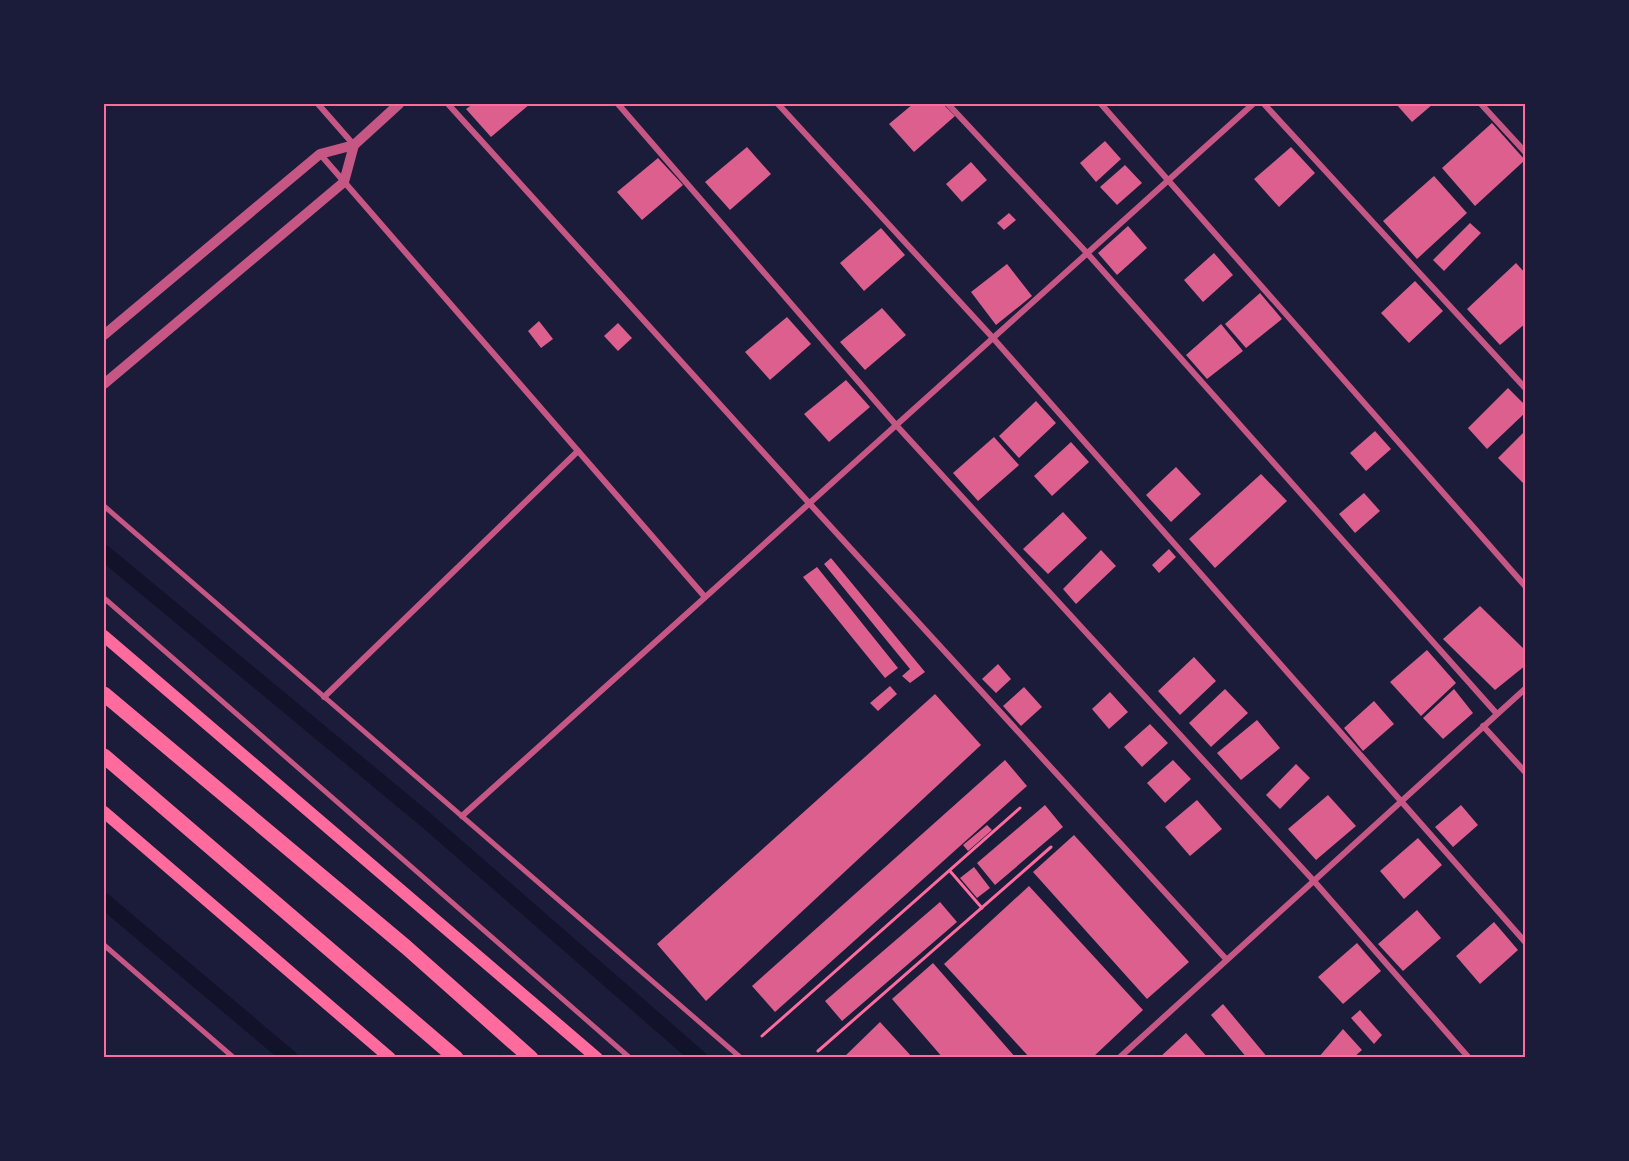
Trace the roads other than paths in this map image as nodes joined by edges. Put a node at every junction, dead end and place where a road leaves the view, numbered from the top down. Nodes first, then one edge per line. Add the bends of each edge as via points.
1 (318, 104) edge
2 (399, 104) edge
3 (448, 104) edge
4 (618, 104) edge
5 (778, 104) edge
6 (948, 104) edge
7 (1101, 104) edge
8 (1253, 104) edge
9 (1264, 104) edge
10 (1481, 104) edge
11 (354, 145) junction
12 (1526, 153) edge
13 (320, 154) junction
14 (1168, 180) junction
15 (344, 182) junction
16 (1087, 254) junction
17 (104, 336) edge
18 (993, 338) junction
19 (104, 384) edge
20 (1526, 389) edge
21 (896, 425) junction
22 (578, 451) junction
23 (809, 503) junction
24 (104, 506) edge
25 (1526, 587) edge
26 (705, 597) junction
27 (104, 598) edge
28 (104, 636) edge
29 (1526, 688) edge
30 (104, 694) edge
31 (324, 697) junction
32 (1497, 714) junction
33 (1483, 726) junction
34 (104, 756) edge
35 (1526, 773) edge
36 (1400, 802) junction
37 (104, 812) edge
38 (462, 816) junction
39 (1313, 880) junction
40 (1526, 943) edge
41 (104, 945) edge
42 (1226, 959) junction
43 (234, 1058) edge
44 (390, 1058) edge
45 (456, 1058) edge
46 (531, 1058) edge
47 (597, 1058) edge
48 (630, 1058) edge
49 (741, 1058) edge
50 (1119, 1058) edge
51 (1468, 1058) edge

1 - 11 street
2 - 11 street
3 - 23 street
4 - 21 street
5 - 18 street
6 - 16 street
7 - 14 street
8 - 14 street
9 - 20 street
10 - 12 street
11 - 13 street
11 - 15 street
13 - 15 street
13 - 17 street
14 - 16 street
14 - 25 street
15 - 19 street
15 - 22 street
16 - 18 street
16 - 32 street
18 - 21 street
18 - 36 street
21 - 23 street
21 - 39 street
22 - 26 street
22 - 31 street
23 - 26 street
23 - 42 street
24 - 31 street
26 - 38 street
27 - 48 street
28 - 47 main road
29 - 32 street
30 - 46 highway via 406,947
31 - 38 street
32 - 33 street
33 - 35 street
33 - 36 street
34 - 45 highway
36 - 39 street
36 - 40 street
37 - 44 main road
38 - 49 street
39 - 42 street
39 - 51 street
41 - 43 street
42 - 50 street

